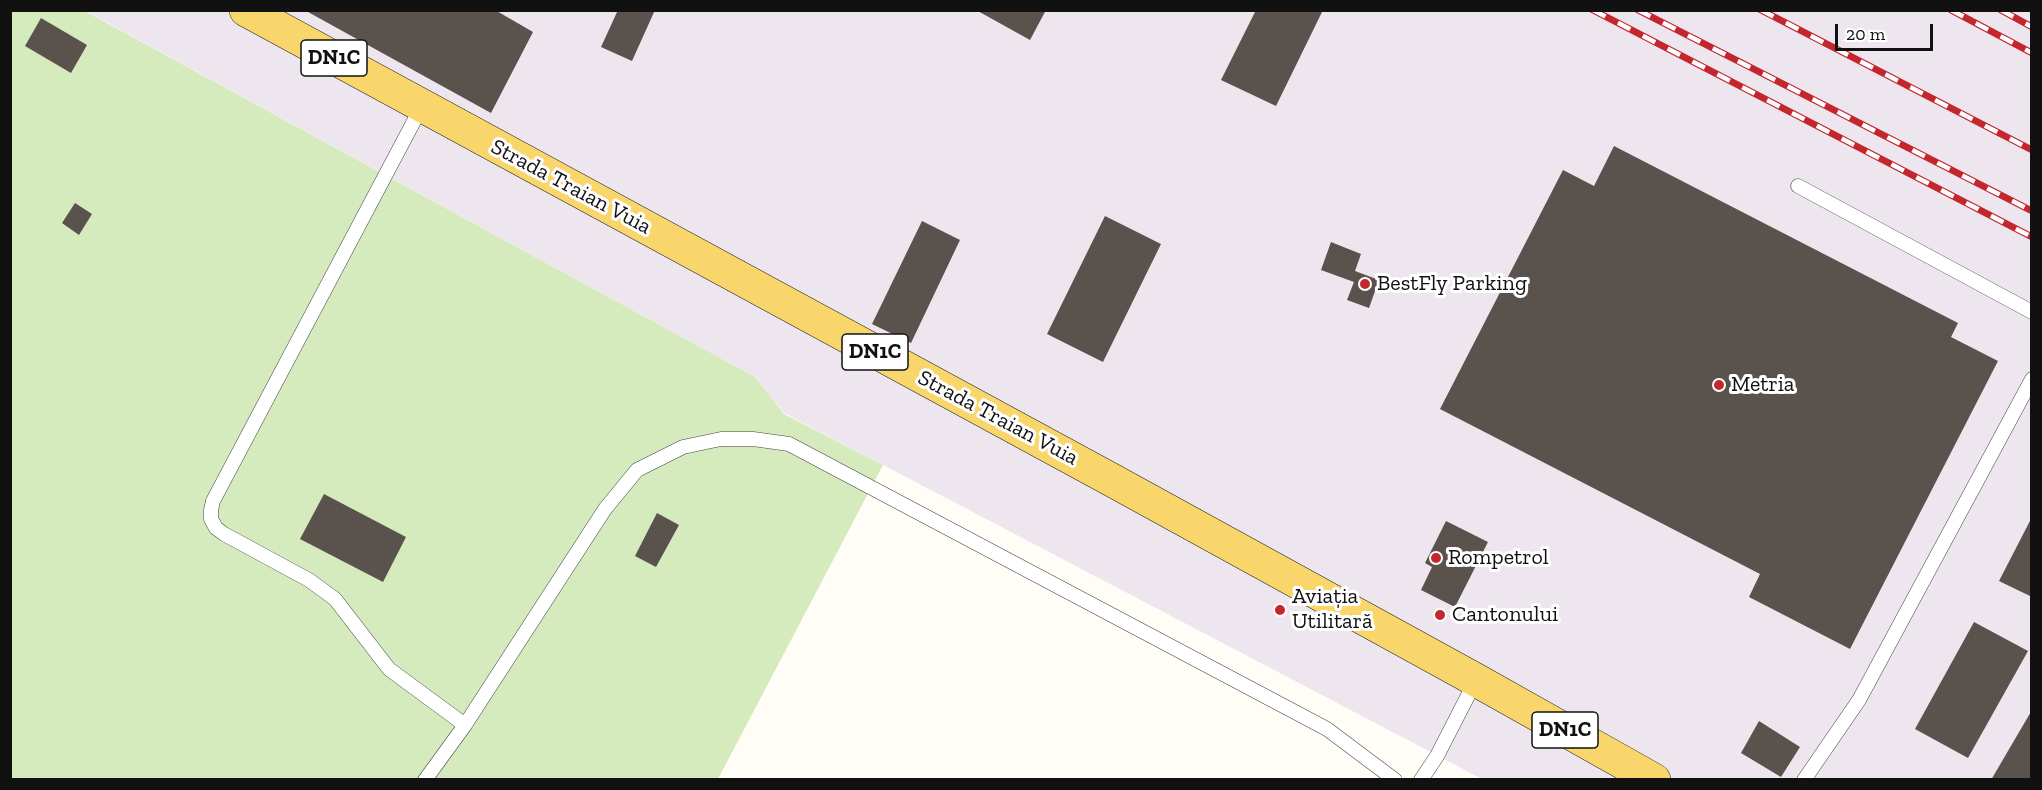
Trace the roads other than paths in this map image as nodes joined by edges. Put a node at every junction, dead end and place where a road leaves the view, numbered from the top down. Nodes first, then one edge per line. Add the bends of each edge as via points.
1 (246, 10) edge
2 (422, 106) junction
3 (1798, 186) dead end
4 (2031, 312) edge
5 (2031, 379) edge
6 (1476, 680) junction
7 (465, 725) junction
8 (424, 780) edge
9 (1395, 780) edge
10 (1421, 780) edge
11 (1654, 780) edge
12 (1804, 780) edge

1 - 2 main road, Strada Traian Vuia / DN1C
2 - 6 main road, Strada Traian Vuia / DN1C
2 - 7 lane via 211,510 216,528 224,534 309,580 335,599 389,669
3 - 4 lane
5 - 12 lane via 1859,700
6 - 10 lane
6 - 11 main road, Strada Traian Vuia / DN1C
7 - 8 lane
7 - 9 lane via 605,509 637,470 683,447 721,439 753,439 789,444 1306,718

